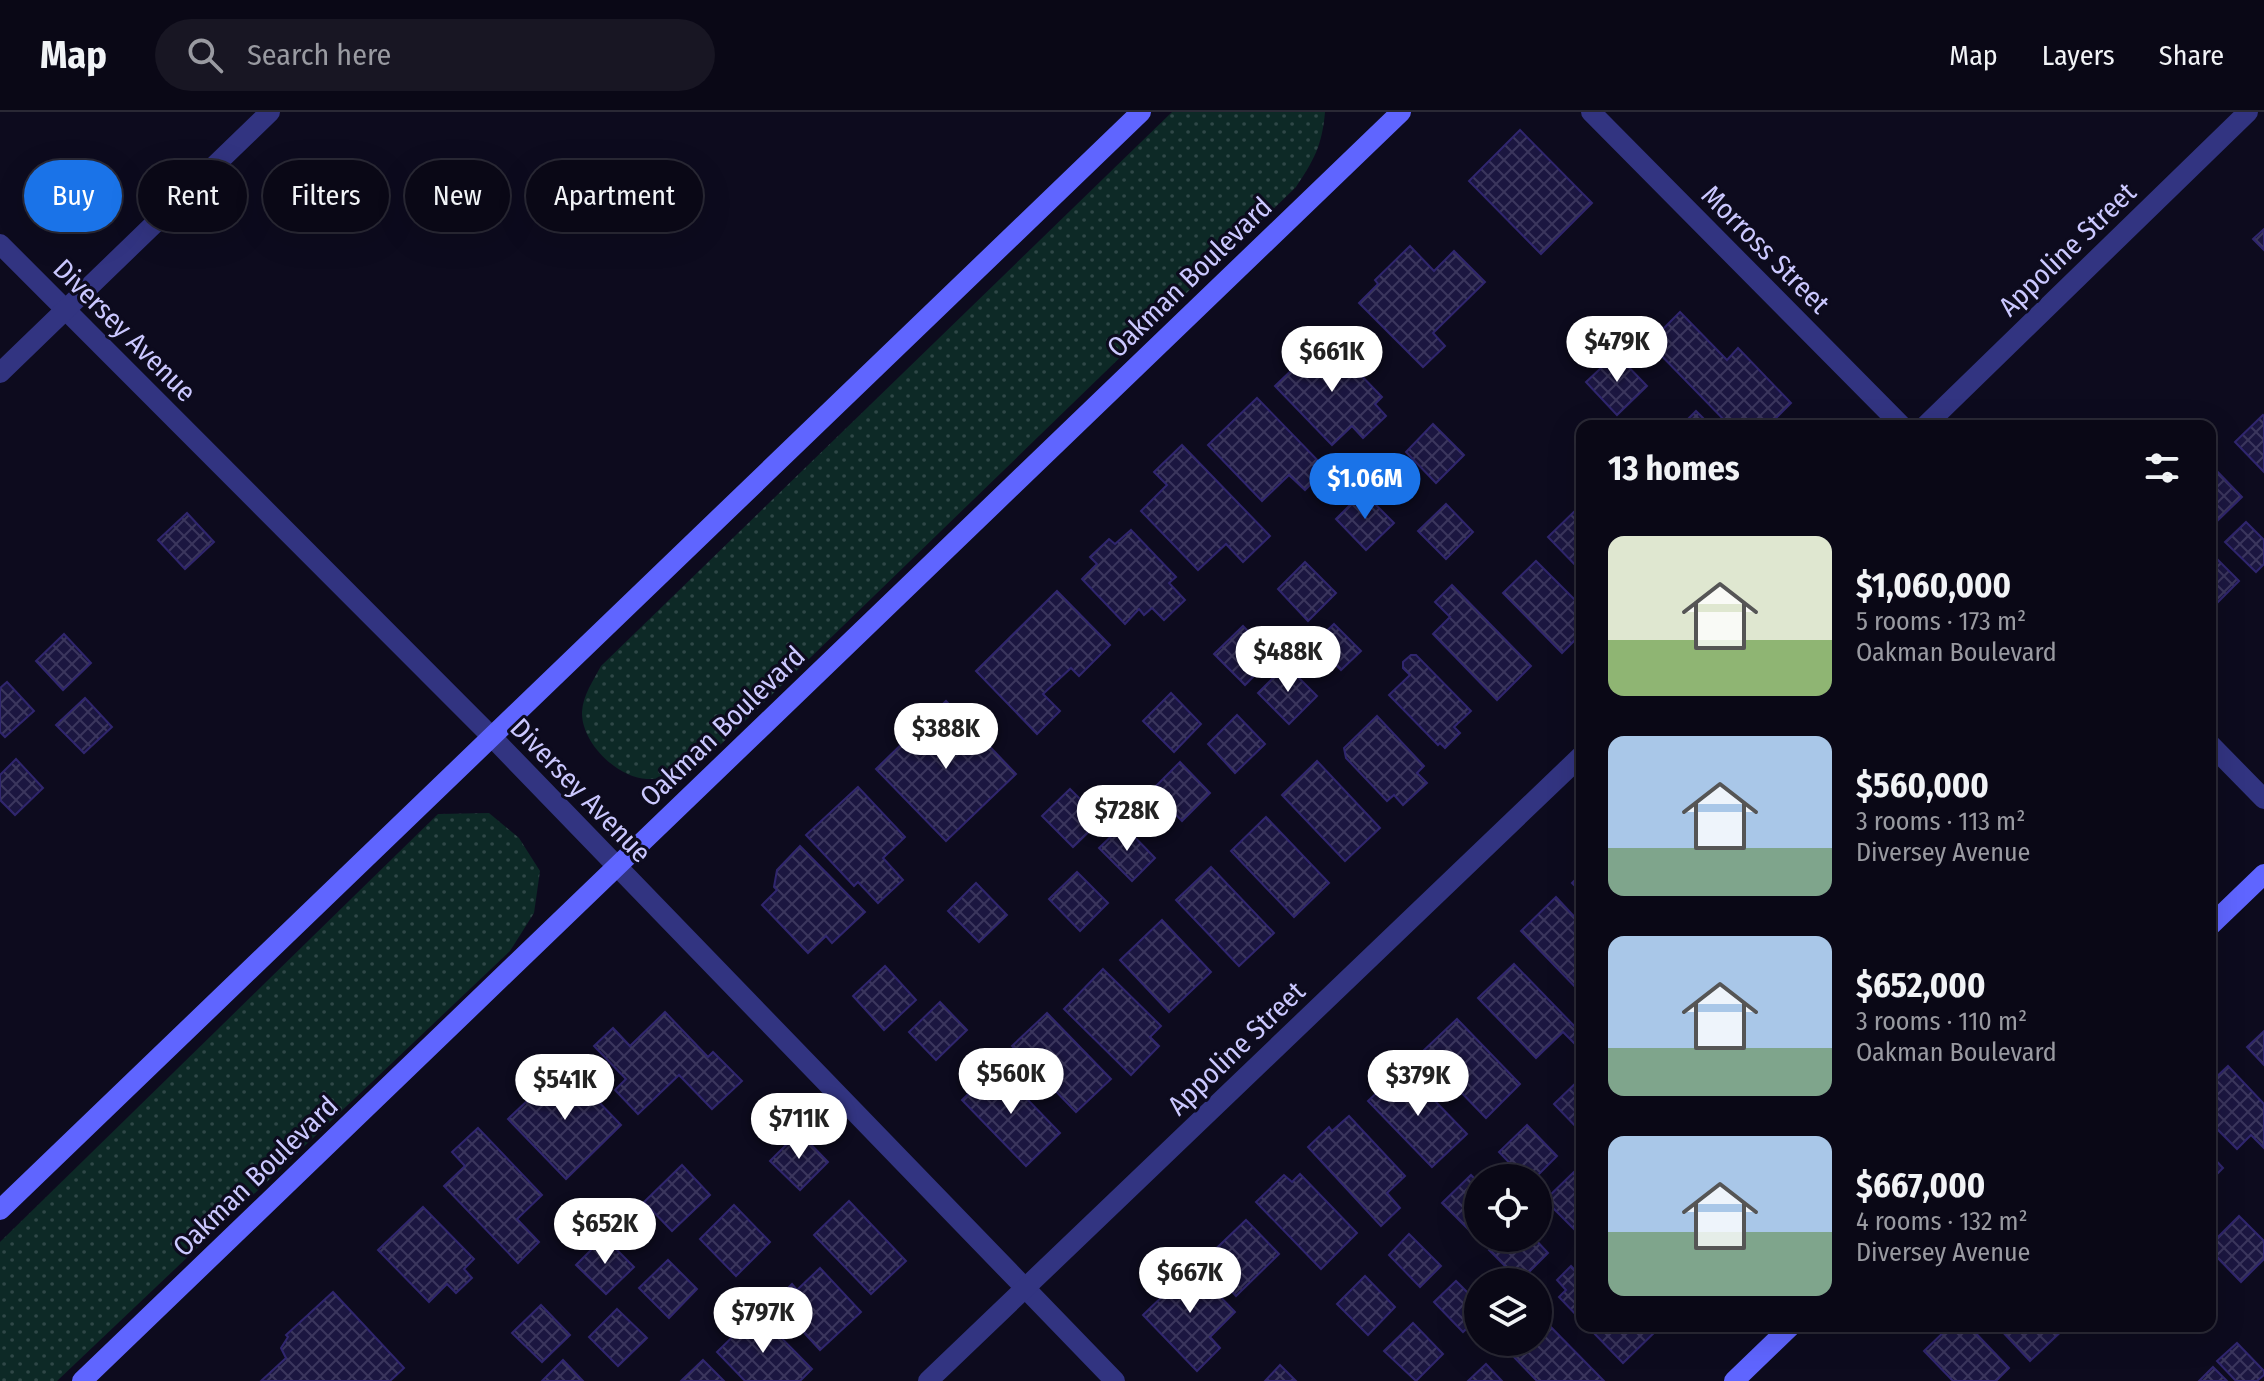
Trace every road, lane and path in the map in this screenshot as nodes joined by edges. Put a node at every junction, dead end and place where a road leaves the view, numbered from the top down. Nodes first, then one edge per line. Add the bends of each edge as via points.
1 (270, 112) edge
2 (1141, 112) edge
3 (1401, 112) edge
4 (1591, 112) edge
5 (2248, 112) edge
6 (0, 244) edge
7 (66, 310) junction
8 (0, 373) edge
9 (1896, 420) edge
10 (1931, 420) edge
11 (492, 737) junction
12 (2216, 750) edge
13 (1576, 761) edge
14 (2264, 799) edge
15 (617, 867) junction
16 (2264, 874) edge
17 (2216, 920) edge
18 (0, 1210) edge
19 (1025, 1288) junction
20 (1785, 1332) edge
21 (82, 1381) edge
22 (928, 1381) edge
23 (1115, 1381) edge
24 (1734, 1381) edge

1 - 7 street
2 - 11 street
3 - 15 street, Oakman Boulevard
4 - 9 street, Morross Street
5 - 10 street, Appoline Street
6 - 7 street, Diversey Avenue
7 - 8 street
7 - 11 street, Diversey Avenue
11 - 15 street, Diversey Avenue
11 - 18 street
12 - 14 street
13 - 19 street, Appoline Street
15 - 19 street, Diversey Avenue
15 - 21 street, Oakman Boulevard
16 - 17 street
19 - 22 street, Appoline Street
19 - 23 street, Diversey Avenue
20 - 24 street

